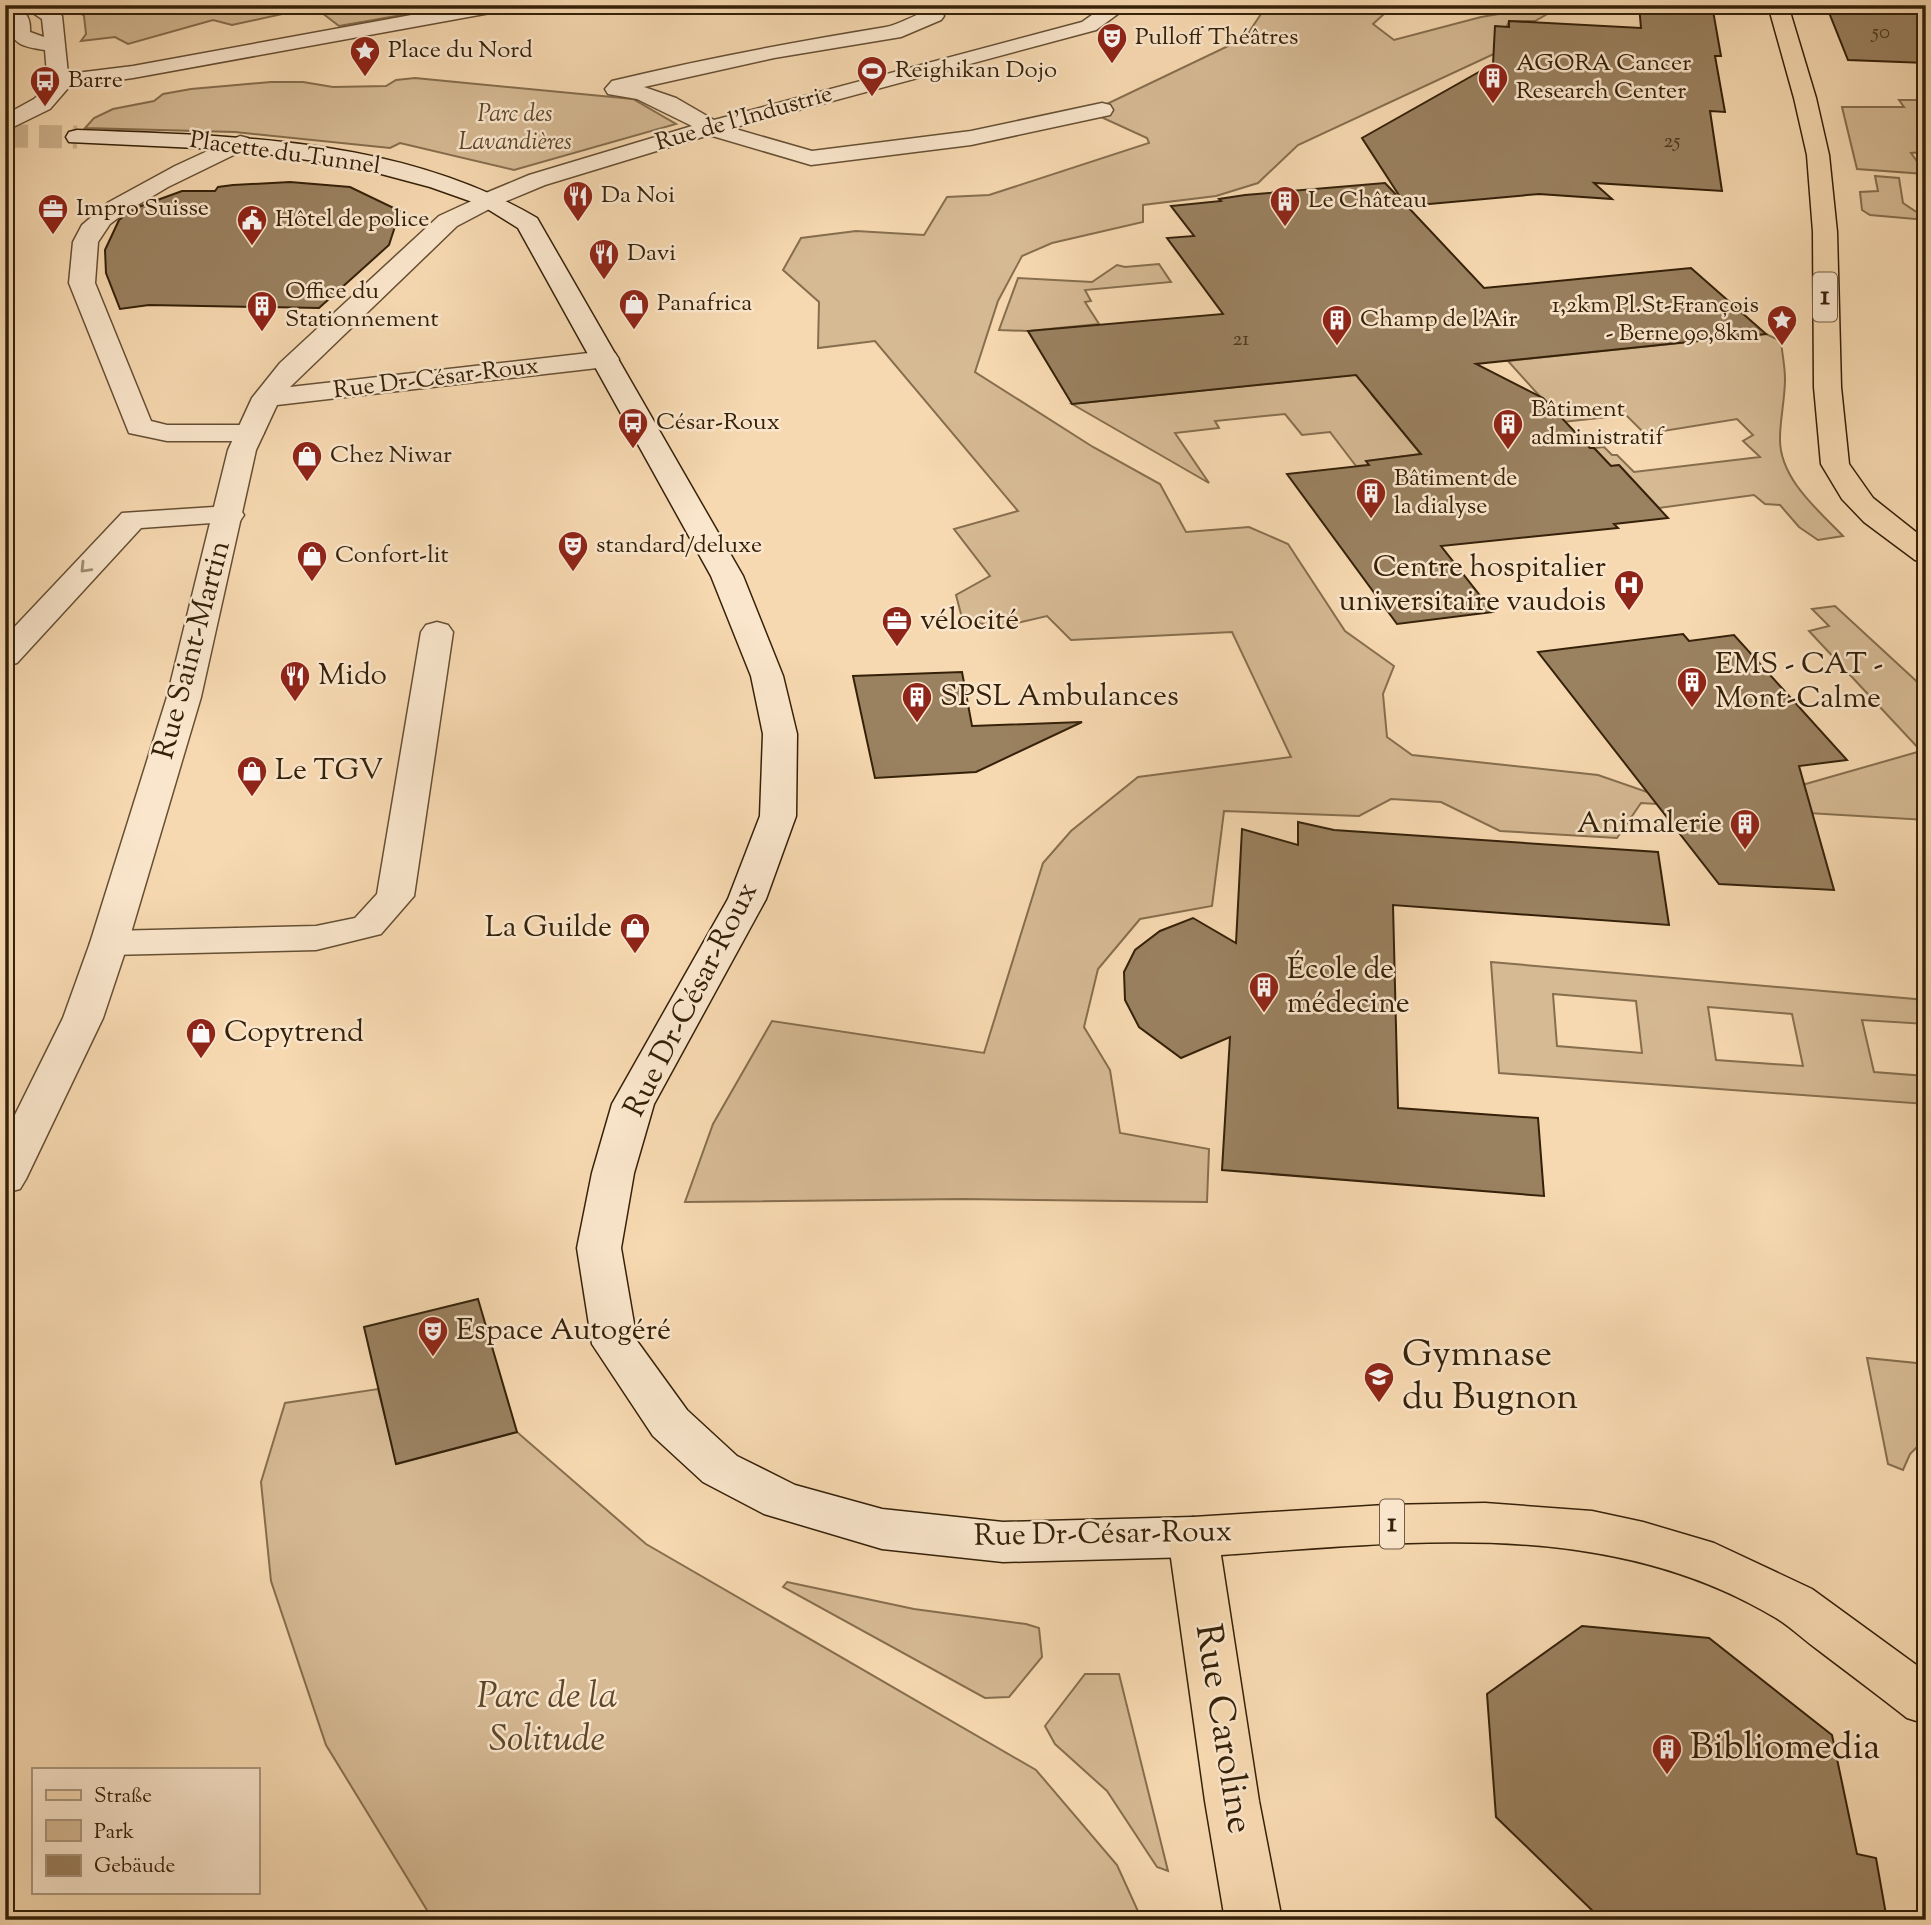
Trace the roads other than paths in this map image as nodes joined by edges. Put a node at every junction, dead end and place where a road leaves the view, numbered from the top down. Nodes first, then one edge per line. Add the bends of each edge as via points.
1 (31, 5) edge
2 (501, 5) edge
3 (1116, 5) edge
4 (1778, 5) edge
5 (5, 11) edge
6 (934, 16) dead end
7 (55, 42) junction
8 (58, 82) junction
9 (1102, 110) dead end
10 (5, 124) edge
11 (712, 127) junction
12 (77, 137) tunnel mouth
13 (240, 143) junction
14 (489, 200) junction
15 (606, 359) junction
16 (265, 398) junction
17 (250, 433) junction
18 (229, 516) junction
19 (1926, 554) edge
20 (437, 632) dead end
21 (5, 656) edge
22 (108, 943) junction
23 (5, 1179) edge
24 (1193, 1537) junction
25 (1926, 1702) edge
26 (1254, 1920) edge

1 - 7 street via 52,16
2 - 8 street
3 - 11 street, Rue de l'Industrie via 1089,26
4 - 19 main road, 1 via 1818,154 1835,464 1870,513
5 - 7 street via 21,18 20,34 26,39 40,44
6 - 11 street via 901,32 774,52 624,83 616,89 650,96
7 - 8 street
8 - 10 street via 51,97
9 - 11 street via 971,138 811,158
11 - 14 street, Rue de l'Industrie via 537,180
12 - 13 street, Placette du Tunnel
13 - 14 street, Placette du Tunnel via 356,160
13 - 17 street via 108,211 90,231 81,257 82,282 139,427 167,433
14 - 15 street, Rue Dr-César-Roux / 1 via 528,223
14 - 16 street, Rue Saint-Martin via 448,221
15 - 16 street, Rue Dr-César-Roux
15 - 24 street, Rue Dr-César-Roux / 1 via 727,576 767,676 780,734 778,816 747,899 634,1104 613,1173 598,1248 615,1344 670,1423 720,1469 781,1500 882,1529 1003,1542
16 - 17 street, Rue Saint-Martin
17 - 18 street, Rue Saint-Martin
18 -> 21 street via 133,519
18 - 22 street, Rue Saint-Martin via 184,697
20 - 22 street via 395,895 368,926 316,938
22 - 23 street, Rue Saint-Martin via 83,1018
24 - 25 main road, Rue Dr-César-Roux / 1 via 1485,1522 1592,1531 1643,1542 1696,1557 1794,1604
24 - 26 main road, Rue Caroline

